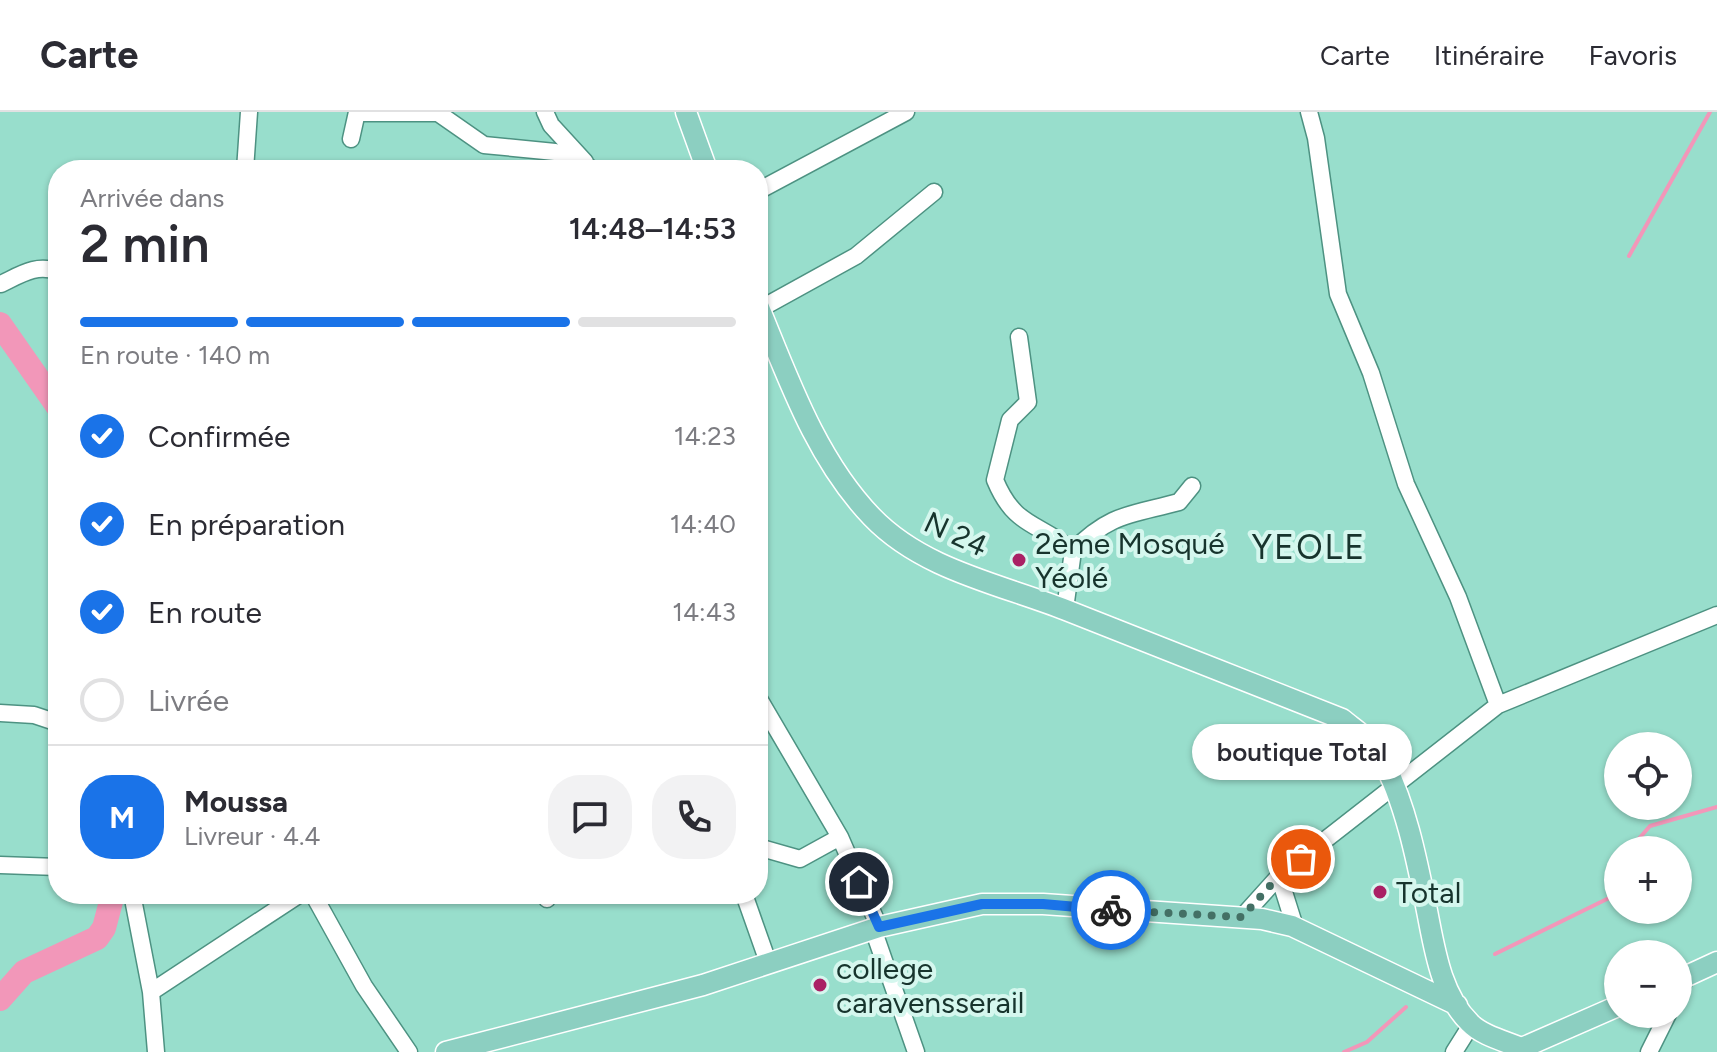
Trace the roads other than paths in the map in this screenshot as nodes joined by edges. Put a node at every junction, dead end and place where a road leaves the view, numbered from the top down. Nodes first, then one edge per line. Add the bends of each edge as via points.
1 (249, 112) edge
2 (357, 112) edge
3 (545, 112) edge
4 (686, 112) edge
5 (906, 112) edge
6 (1309, 112) edge
7 (351, 139) dead end
8 (246, 160) edge
9 (572, 160) edge
10 (583, 160) edge
11 (703, 160) edge
12 (768, 186) edge
13 (934, 192) dead end
14 (48, 268) edge
15 (1, 284) edge
16 (768, 302) edge
17 (768, 328) edge
18 (1019, 337) dead end
19 (1192, 486) dead end
20 (1073, 551) junction
21 (1065, 609) junction
22 (1717, 615) edge
23 (1498, 705) junction
24 (0, 713) edge
25 (768, 714) edge
26 (48, 720) edge
27 (1393, 790) junction
28 (840, 837) junction
29 (768, 850) edge
30 (0, 865) edge
31 (48, 867) edge
32 (1279, 876) junction
33 (134, 904) dead end
34 (285, 904) edge
35 (319, 904) edge
36 (748, 904) edge
37 (1252, 918) junction
38 (1295, 927) junction
39 (876, 928) junction
40 (768, 962) junction
41 (1717, 962) edge
42 (1692, 977) edge
43 (151, 992) junction
44 (1457, 1005) junction
45 (1604, 1013) edge
46 (1471, 1025) junction
47 (1661, 1028) edge
48 (1526, 1050) edge
49 (156, 1052) edge
50 (409, 1052) edge
51 (446, 1052) edge
52 (916, 1052) edge
53 (1454, 1052) edge
54 (1649, 1052) edge

1 - 8 street
2 - 7 street
2 - 9 street via 438,113 484,145 555,152
3 - 10 street
4 - 11 main road
5 - 12 street
6 - 23 street via 1338,294 1371,373 1406,484 1458,597
13 - 16 street via 856,256
14 - 15 street
17 - 21 main road, N 24 via 812,431 872,516 908,547 948,568
18 - 20 street via 1028,402 1010,420 995,480 1012,512
19 - 20 street via 1179,502 1135,510 1093,530
20 - 21 street
21 - 27 main road, N 24 via 1342,719 1378,751
22 - 23 street
23 - 27 street
24 - 26 street
25 - 28 street
27 - 32 street
27 - 44 main road, N 24 via 1417,856 1438,966
28 - 29 street via 800,859
28 - 39 street
30 - 31 street
32 - 37 street
32 - 38 street
33 - 43 street
34 - 43 street
35 - 50 street
36 - 40 street
37 - 38 main road
37 - 39 main road via 982,904
38 - 44 main road
39 - 40 main road
39 - 52 street
40 - 51 main road via 703,985
41 - 42 main road
43 - 49 street
44 - 46 main road, N 24
45 - 48 main road
46 - 48 main road
46 - 53 street
47 - 54 street

